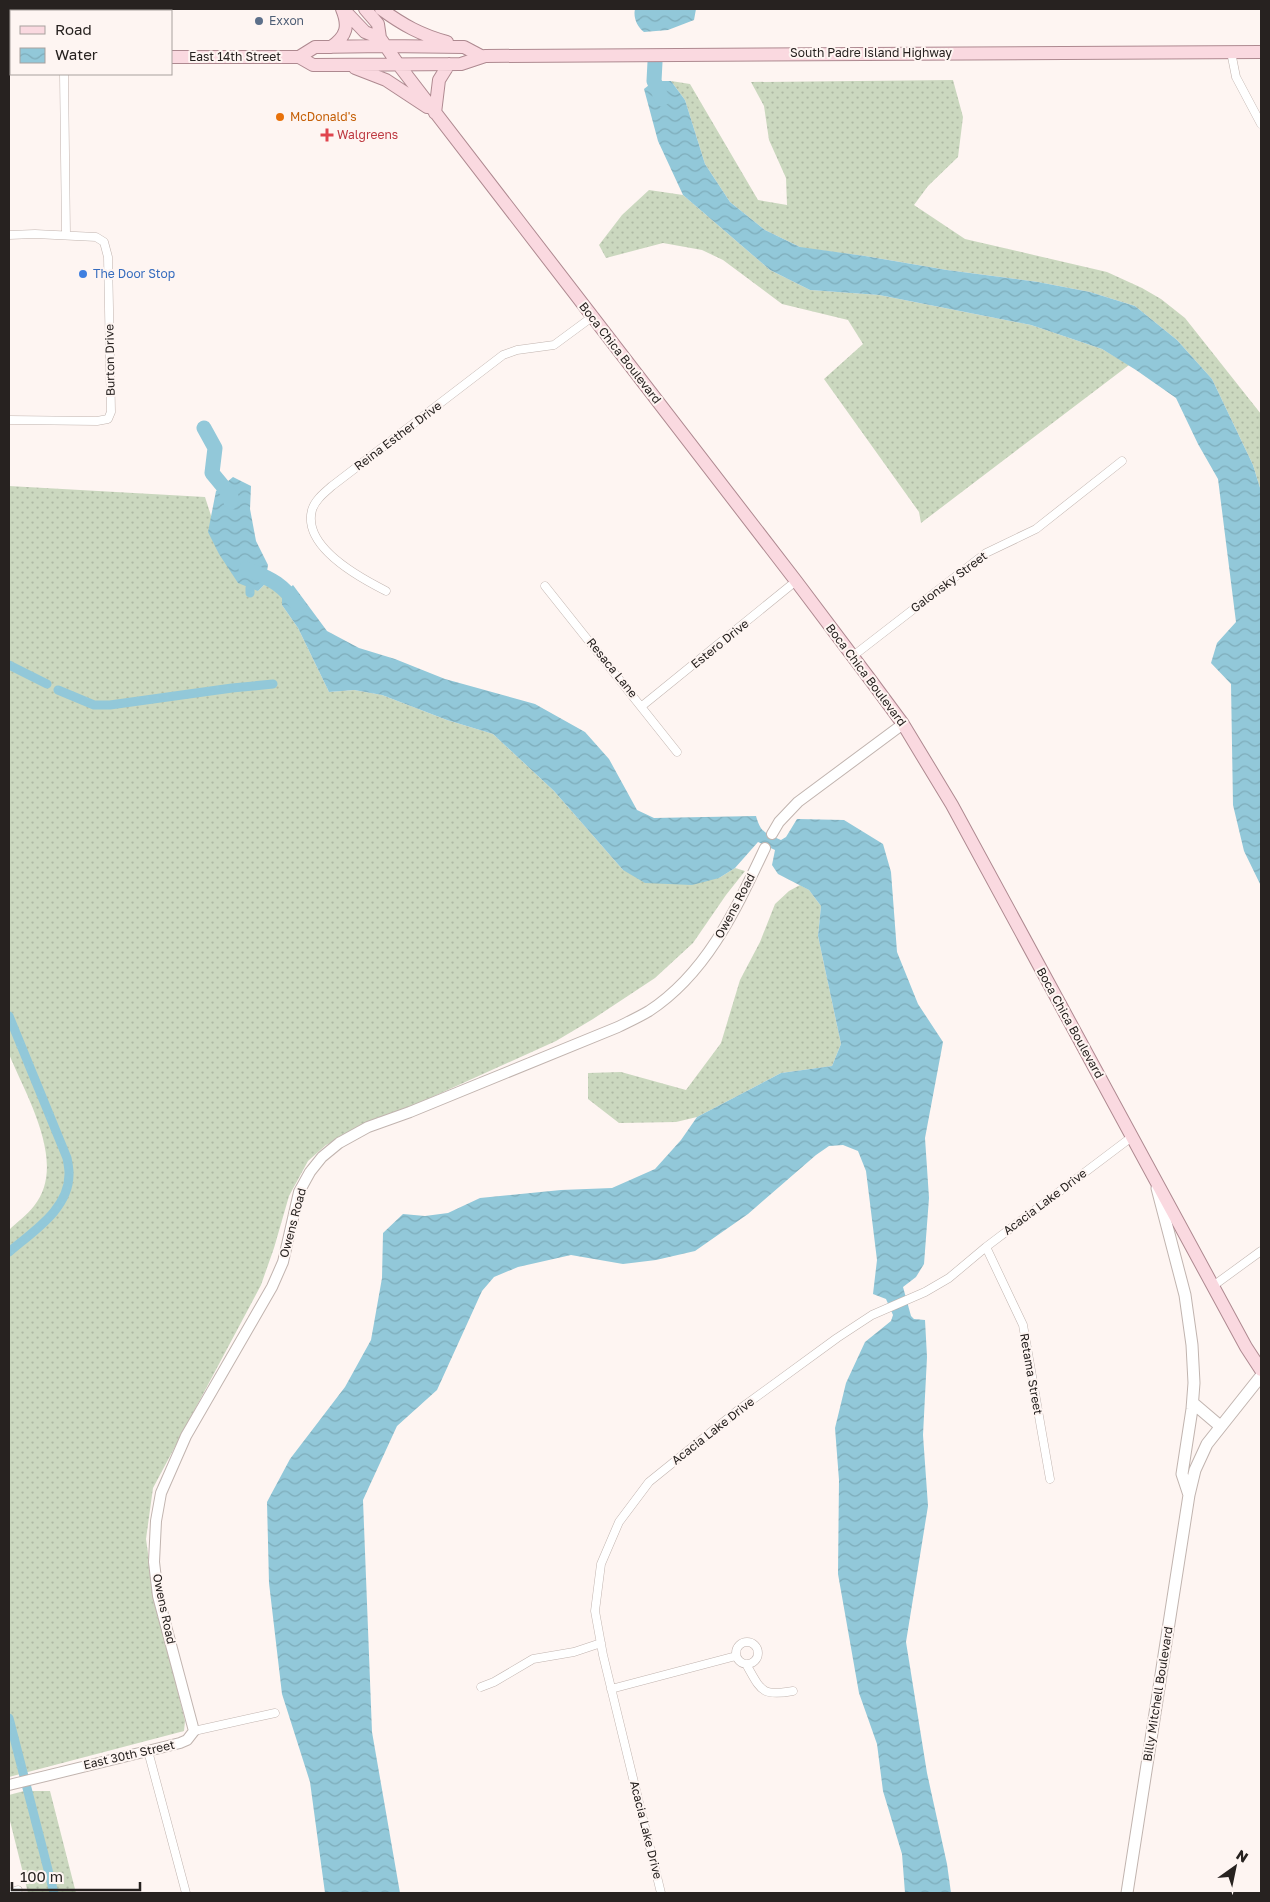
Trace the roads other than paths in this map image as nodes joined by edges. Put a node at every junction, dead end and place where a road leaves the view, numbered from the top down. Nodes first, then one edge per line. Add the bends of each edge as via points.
1 (343, 9) edge
2 (365, 9) edge
3 (380, 9) edge
4 (382, 42) junction
5 (331, 47) junction
6 (464, 47) junction
7 (1230, 52) junction
8 (1261, 52) edge
9 (481, 56) junction
10 (172, 57) edge
11 (299, 57) junction
12 (344, 64) junction
13 (398, 64) junction
14 (449, 64) junction
15 (64, 75) edge
16 (435, 113) junction
17 (1261, 124) edge
18 (9, 235) edge
19 (66, 235) junction
20 (592, 317) junction
21 (9, 420) edge
22 (1122, 462) dead end
23 (796, 581) junction
24 (544, 586) dead end
25 (386, 592) dead end
26 (853, 656) junction
27 (642, 706) junction
28 (903, 724) junction
29 (677, 752) dead end
30 (772, 834) dead end
31 (765, 848) dead end
32 (1133, 1136) junction
33 (1155, 1179) junction
34 (986, 1247) junction
35 (1261, 1251) edge
36 (1213, 1286) junction
37 (1261, 1370) edge
38 (1261, 1376) edge
39 (1193, 1403) junction
40 (1220, 1426) junction
41 (1050, 1479) dead end
42 (1189, 1495) junction
43 (601, 1643) junction
44 (736, 1656) junction
45 (746, 1664) junction
46 (481, 1688) dead end
47 (611, 1689) junction
48 (793, 1691) dead end
49 (275, 1713) dead end
50 (194, 1731) junction
51 (148, 1751) junction
52 (9, 1784) edge
53 (18, 1890) dead end
54 (9, 1893) edge
55 (186, 1893) edge
56 (661, 1893) edge
57 (1127, 1893) edge

1 - 4 main road, Boca Chica Boulevard via 365,32
1 - 5 main road via 346,29
2 - 4 main road, Boca Chica Boulevard via 378,24
3 - 6 main road via 425,36
4 - 5 main road, East 14th Street
4 - 6 main road, South Padre Island Highway
4 - 13 main road, Boca Chica Boulevard
5 - 11 main road, East 14th Street via 315,47
6 - 9 main road, South Padre Island Highway
7 - 8 main road, South Padre Island Highway
7 - 9 main road, South Padre Island Highway
7 - 17 street via 1236,77
9 - 14 main road, South Padre Island Highway via 462,64
10 - 11 main road, East 14th Street
11 - 12 main road, East 14th Street via 313,65
12 - 13 main road, East 14th Street
12 - 16 main road via 386,80
13 - 14 main road, South Padre Island Highway
13 - 16 main road, Boca Chica Boulevard
14 - 16 main road via 439,80
15 - 19 street
16 - 20 main road, Boca Chica Boulevard
18 - 19 street, Burton Drive
19 - 21 street, Burton Drive via 96,237 104,242 107,249 111,412 108,419 97,421
20 - 23 main road, Boca Chica Boulevard
20 - 25 street, Reina Esther Drive via 554,345 503,355 318,499 312,510 315,536 343,566
22 - 26 street, Galonsky Street via 1036,529 986,553
23 - 26 main road, Boca Chica Boulevard
23 - 27 street, Estero Drive
24 - 27 street, Resaca Lane
26 - 28 main road, Boca Chica Boulevard
27 - 29 street, Resaca Lane
28 - 30 street via 798,802
28 - 32 main road, Boca Chica Boulevard via 952,805
31 - 50 street, Owens Road via 717,941 693,973 649,1011 618,1028 368,1127 338,1143 310,1172 299,1192 283,1262 272,1287 186,1436 161,1493 154,1562 158,1596
32 - 33 main road, Boca Chica Boulevard
32 - 34 street, Acacia Lake Drive
33 - 36 main road, Boca Chica Boulevard
33 - 39 main road, Billy Mitchell Boulevard via 1185,1295 1192,1345
34 - 41 street, Retama Street via 1023,1325
34 - 43 street, Acacia Lake Drive via 949,1278 872,1315 837,1338 737,1411 649,1482 619,1522 600,1564 595,1611
35 - 36 street
36 - 37 main road, Boca Chica Boulevard
38 - 40 main road, Billy Mitchell Boulevard
39 - 40 main road
39 - 42 main road, Billy Mitchell Boulevard via 1182,1474
40 - 42 main road, Billy Mitchell Boulevard via 1195,1470
42 - 57 main road, Billy Mitchell Boulevard
43 - 46 street via 574,1652 533,1659
43 - 47 street, Acacia Lake Drive
44 - 45 street
44 - 45 street via 740,1645 752,1644 757,1650 757,1659
44 - 47 street
45 - 48 street via 764,1691 775,1694
47 - 56 street, Acacia Lake Drive
49 - 50 street, East 30th Street
50 - 51 street, East 30th Street via 187,1740
51 - 52 street, East 30th Street
51 - 55 street
53 - 54 street

